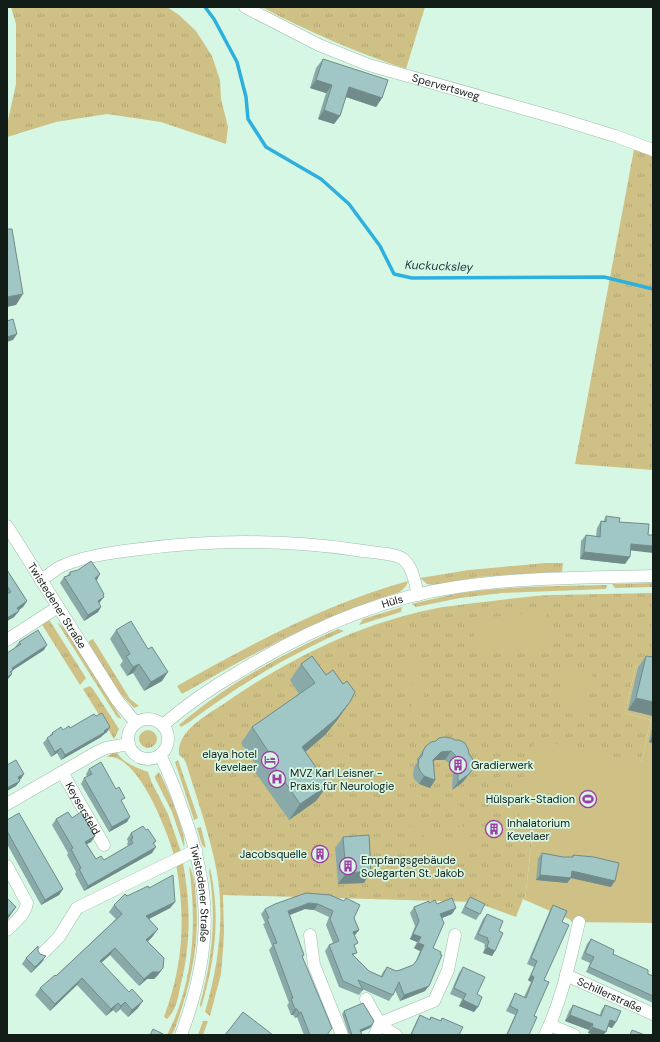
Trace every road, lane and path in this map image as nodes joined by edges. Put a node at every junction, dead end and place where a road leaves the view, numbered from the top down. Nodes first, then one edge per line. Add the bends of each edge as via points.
1 (245, 7) edge
2 (653, 150) edge
3 (7, 526) edge
4 (653, 576) edge
5 (41, 581) junction
6 (418, 595) junction
7 (58, 607) junction
8 (7, 640) edge
9 (136, 723) junction
10 (163, 725) junction
11 (129, 744) junction
12 (160, 755) junction
13 (62, 772) junction
14 (7, 804) edge
15 (104, 845) dead end
16 (196, 850) junction
17 (7, 866) edge
18 (579, 922) dead end
19 (7, 930) edge
20 (310, 934) dead end
21 (455, 935) dead end
22 (41, 955) edge
23 (566, 975) junction
24 (366, 999) dead end
25 (653, 1014) edge
26 (380, 1023) junction
27 (548, 1030) edge
28 (180, 1035) edge
29 (342, 1035) edge
30 (375, 1035) edge
31 (396, 1035) edge
32 (574, 1035) edge

1 - 2 street, Spervertsweg via 320,45 369,65 560,119
3 - 5 street, Twistedener Straße
4 - 6 street, Hüls via 524,579 457,587
5 - 6 street via 68,564 122,551 172,545 276,542 326,546 402,558 411,570
5 - 7 street, Twistedener Straße
6 - 10 street, Hüls via 350,615 296,639 186,705
7 - 8 street
7 - 9 street, Twistedener Straße via 117,700
9 - 10 street via 147,719
9 - 11 street via 129,732
10 - 12 street via 168,744
11 - 12 street via 135,755 141,758 148,759
11 - 13 street, Keysersfeld via 106,748
12 - 16 street, Twistedener Straße
13 - 14 street, Keysersfeld
13 - 15 street, Keysersfeld
16 - 22 street via 78,908 59,936
16 - 28 street, Twistedener Straße via 205,900 204,938 199,977
17 - 19 street via 27,903 22,915
18 - 23 street, Schillerstraße
20 - 29 street via 314,965
21 - 26 street via 448,970 434,1001
23 - 25 street, Schillerstraße
23 - 27 street, Schillerstraße
24 - 26 street
26 - 30 street
26 - 31 street via 387,1031
27 - 32 street, Schillerstraße

